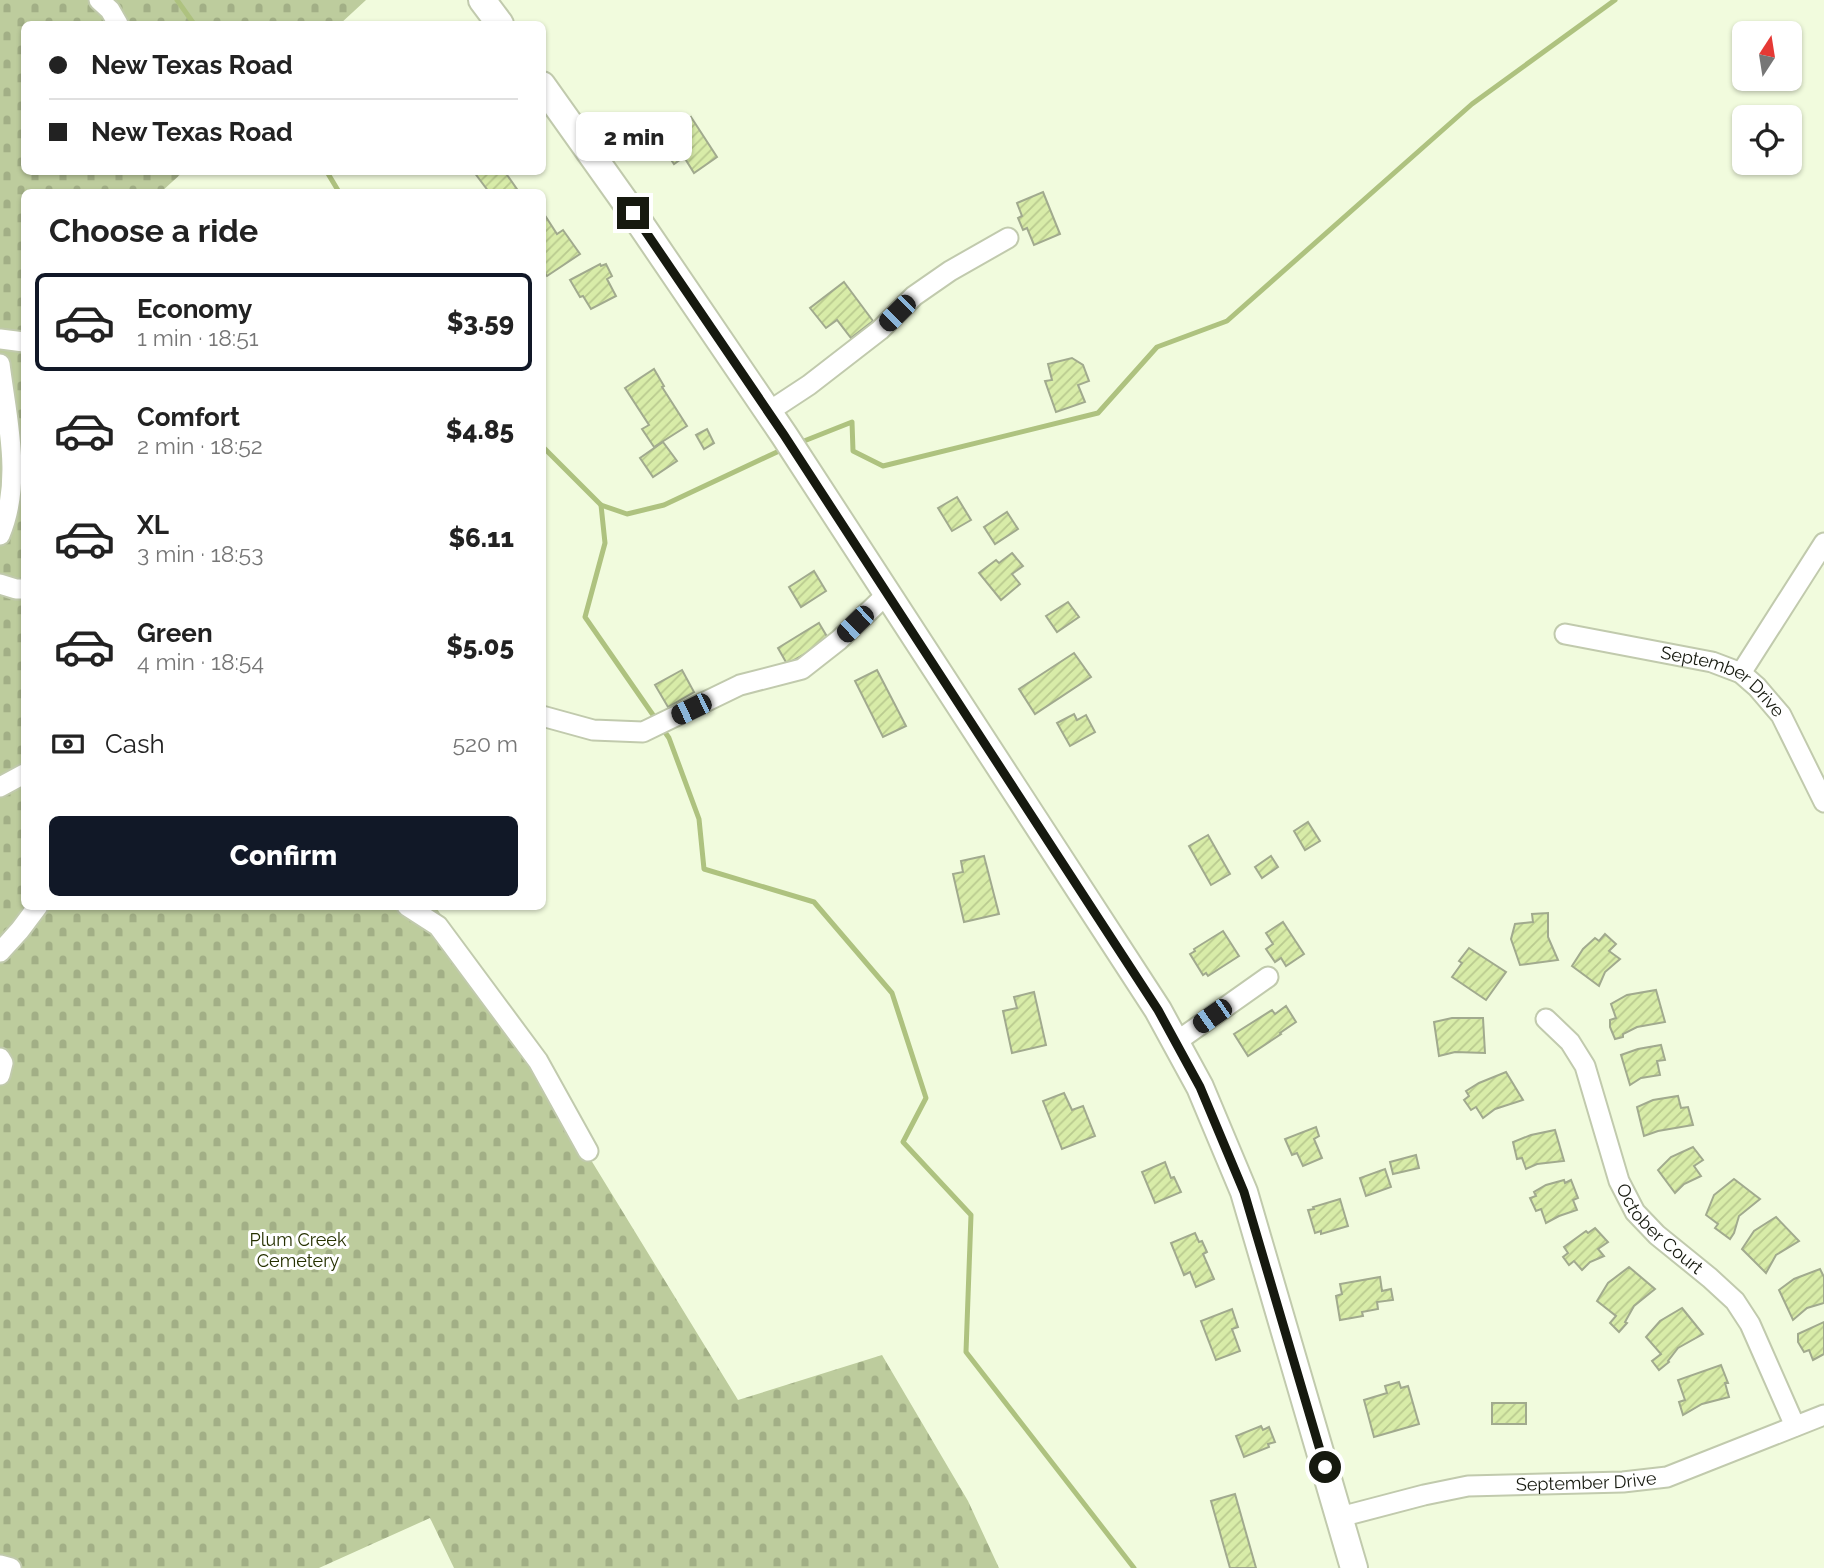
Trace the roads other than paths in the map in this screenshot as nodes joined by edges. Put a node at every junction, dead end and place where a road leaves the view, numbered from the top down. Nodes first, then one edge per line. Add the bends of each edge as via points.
1 (99, 0) edge
2 (482, 0) edge
3 (116, 21) edge
4 (498, 21) edge
5 (546, 91) edge
6 (1008, 238) dead end
7 (0, 339) edge
8 (21, 342) edge
9 (0, 364) edge
10 (768, 412) junction
11 (0, 535) edge
12 (1824, 543) edge
13 (0, 584) edge
14 (21, 589) edge
15 (888, 593) junction
16 (1565, 634) dead end
17 (1741, 673) junction
18 (546, 717) edge
19 (21, 776) edge
20 (0, 787) edge
21 (1824, 802) edge
22 (35, 910) edge
23 (413, 910) edge
24 (0, 952) edge
25 (1268, 977) dead end
26 (1546, 1019) dead end
27 (1175, 1042) junction
28 (0, 1058) edge
29 (0, 1075) edge
30 (588, 1152) dead end
31 (1824, 1415) edge
32 (1795, 1426) junction
33 (1340, 1517) junction
34 (0, 1565) edge
35 (11, 1568) edge
36 (1354, 1568) edge

1 - 3 street
2 - 4 main road
5 - 10 main road
6 - 10 street via 914,296 880,330
7 - 8 street
9 - 11 street via 13,463 7,518
10 - 15 main road
12 - 17 street
13 - 14 street
15 - 18 street via 802,669 740,685 643,733 593,730
15 - 27 main road
16 - 17 street, September Drive via 1712,662
17 - 21 street, September Drive via 1781,715
19 - 20 street
22 - 24 street
23 - 30 street via 438,926 538,1061
25 - 27 street
26 - 32 street, October Court via 1570,1042 1585,1066 1619,1181 1635,1212 1735,1301 1750,1324
27 - 33 main road via 1200,1087 1244,1192
28 - 29 street
31 - 32 street, September Drive
32 - 33 street, September Drive via 1667,1477 1468,1486
33 - 36 main road
34 - 35 street

